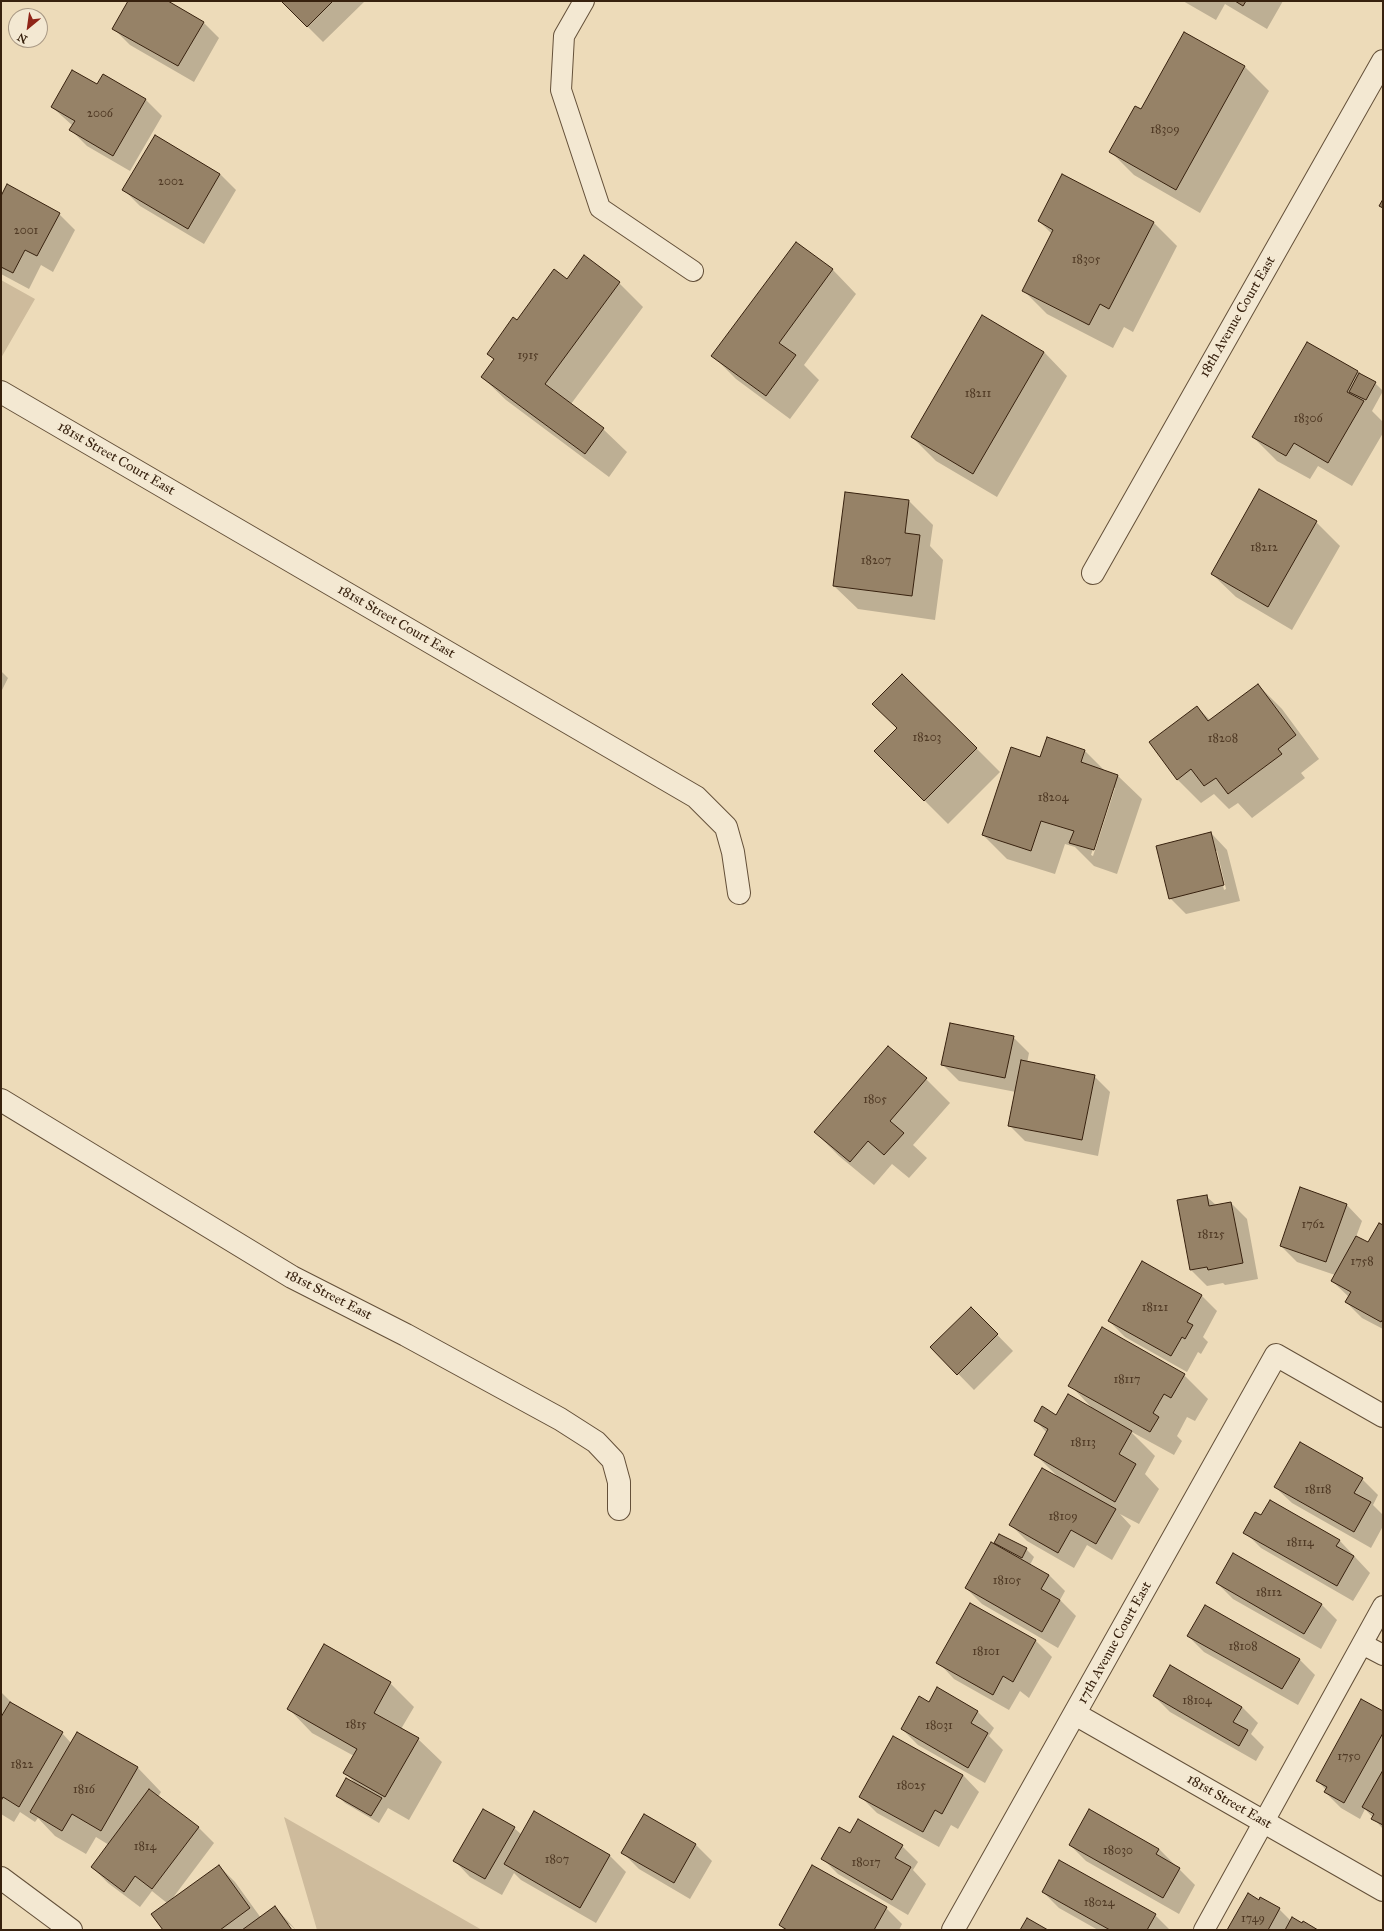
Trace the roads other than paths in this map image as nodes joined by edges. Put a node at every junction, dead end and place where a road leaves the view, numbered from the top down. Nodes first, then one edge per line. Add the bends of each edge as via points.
1 (584, 1) edge
2 (1383, 61) edge
3 (693, 271) dead end
4 (1, 392) edge
5 (1093, 573) dead end
6 (739, 893) dead end
7 (1, 1100) edge
8 (1383, 1416) edge
9 (619, 1509) dead end
10 (1383, 1606) edge
11 (1362, 1644) junction
12 (1383, 1655) edge
13 (1075, 1714) junction
14 (1264, 1822) junction
15 (1, 1878) edge
16 (1383, 1890) edge
17 (71, 1930) edge
18 (953, 1930) edge
19 (1204, 1930) edge

1 - 3 lane via 564,36 561,90 600,208
2 - 5 street, 18th Avenue Court East
4 - 6 street, 181st Street Court East via 696,797 726,827 733,852
7 - 9 street, 181st Street East via 292,1277 406,1335 596,1442 613,1460 619,1482
8 - 13 street, 17th Avenue Court East via 1276,1355
10 - 11 lane
11 - 12 lane
11 - 14 lane
13 - 14 street, 181st Street East
13 - 18 street, 17th Avenue Court East
14 - 16 street, 181st Street East
14 - 19 lane
15 - 17 street

